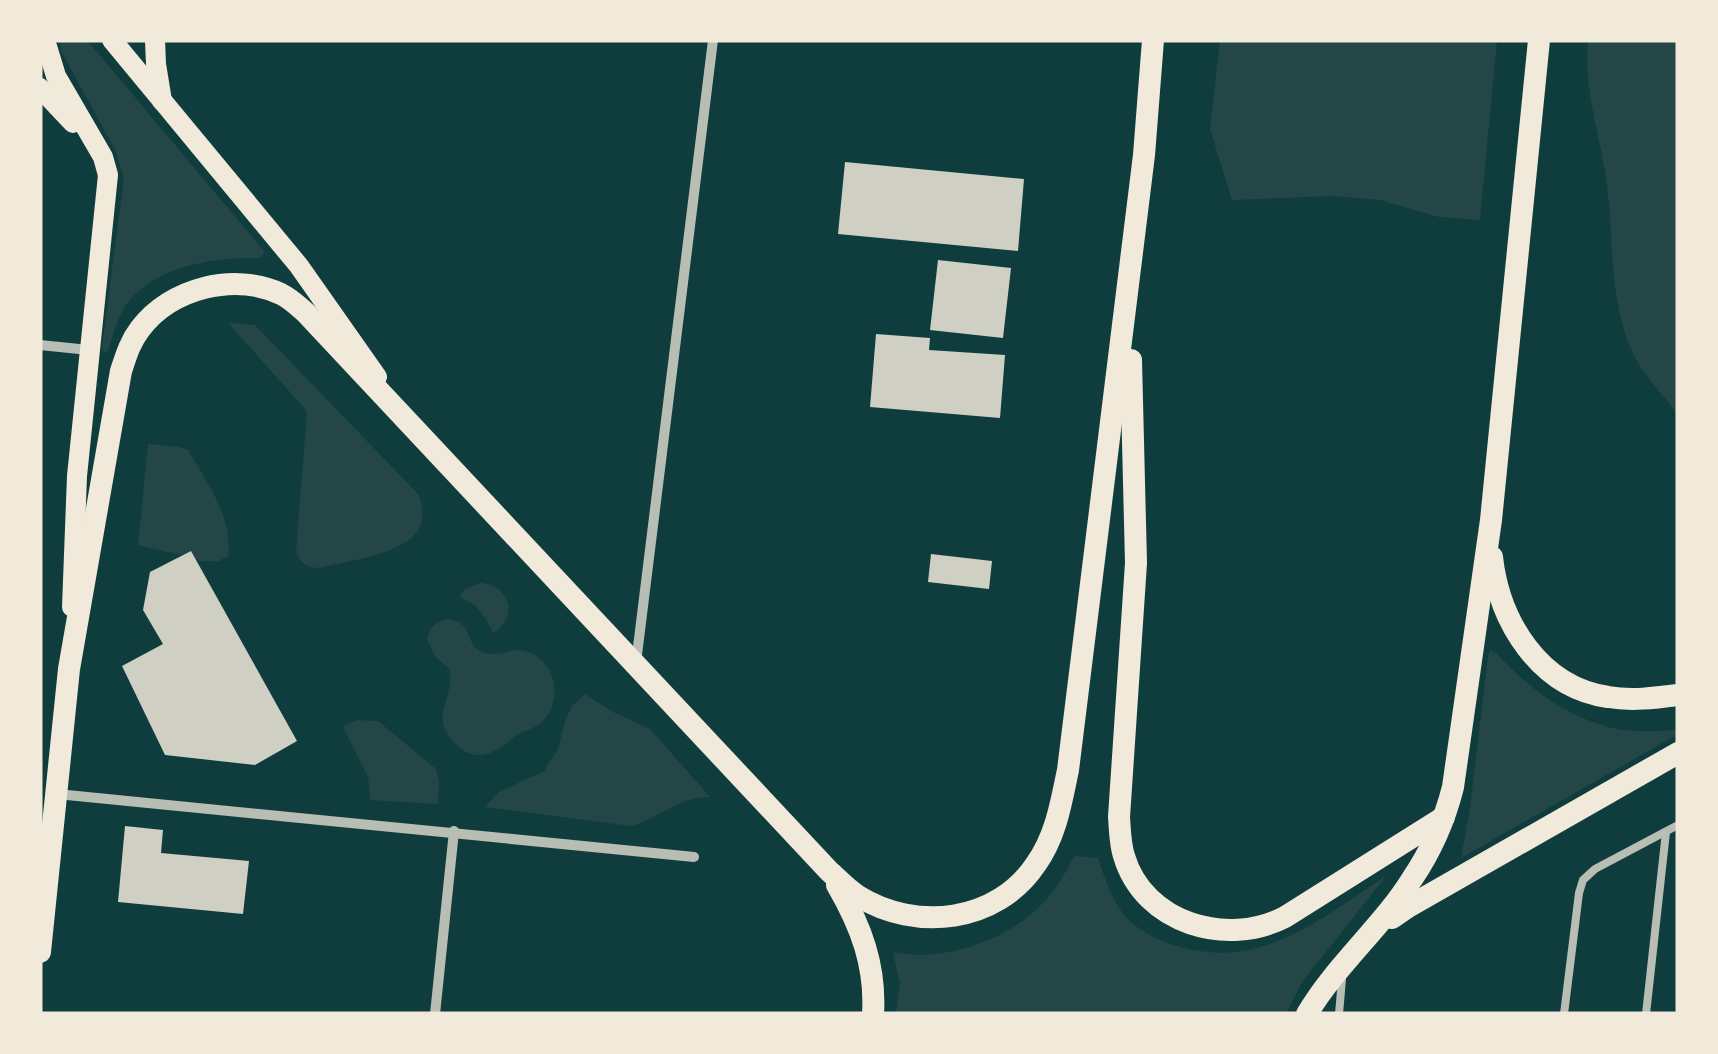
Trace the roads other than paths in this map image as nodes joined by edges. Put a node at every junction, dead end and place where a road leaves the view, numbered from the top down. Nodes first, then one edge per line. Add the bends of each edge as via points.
1 (45, 40) edge
2 (112, 40) edge
3 (155, 40) edge
4 (713, 40) edge
5 (1153, 40) edge
6 (1166, 40) edge
7 (1539, 40) edge
8 (40, 88) edge
9 (163, 103) junction
10 (98, 150) junction
11 (1144, 155) junction
12 (1128, 286) junction
13 (40, 344) edge
14 (89, 350) junction
15 (404, 416) junction
16 (1491, 520) junction
17 (636, 664) junction
18 (69, 669) junction
19 (1678, 695) edge
20 (1678, 753) edge
21 (48, 793) edge
22 (1444, 817) junction
23 (1678, 825) edge
24 (454, 832) junction
25 (1666, 832) junction
26 (694, 857) dead end
27 (829, 871) junction
28 (1358, 946) junction
29 (40, 952) edge
30 (1343, 964) junction
31 (435, 1014) edge
32 (873, 1014) edge
33 (1307, 1014) edge
34 (1338, 1014) edge
35 (1564, 1014) edge
36 (1646, 1014) edge

1 - 10 main road via 56,76
2 - 9 main road
3 - 9 main road
4 - 17 street
5 - 11 main road
6 - 11 main road
7 - 16 main road
8 - 10 main road
9 - 15 main road via 298,266
10 - 14 main road via 108,184
11 - 12 main road
12 - 22 main road via 1136,563 1119,817 1130,871 1152,901 1182,921 1232,932 1257,929
12 - 27 main road via 1068,770 1044,853 1001,899 947,918 882,908
13 - 14 street
14 - 18 main road
15 - 17 main road
15 - 18 main road via 306,313 270,290 217,286 168,303 129,347
16 - 19 main road via 1502,604 1541,663 1599,696
16 - 22 main road
17 - 27 main road
18 - 21 main road
20 - 28 main road via 1408,906
21 - 24 street
21 - 29 main road
22 - 28 main road via 1412,880
23 - 25 lane
24 - 26 street
24 - 31 street
25 - 35 lane via 1583,880
25 - 36 lane
27 - 32 main road via 866,948
28 - 30 main road
30 - 33 main road
30 - 34 lane

